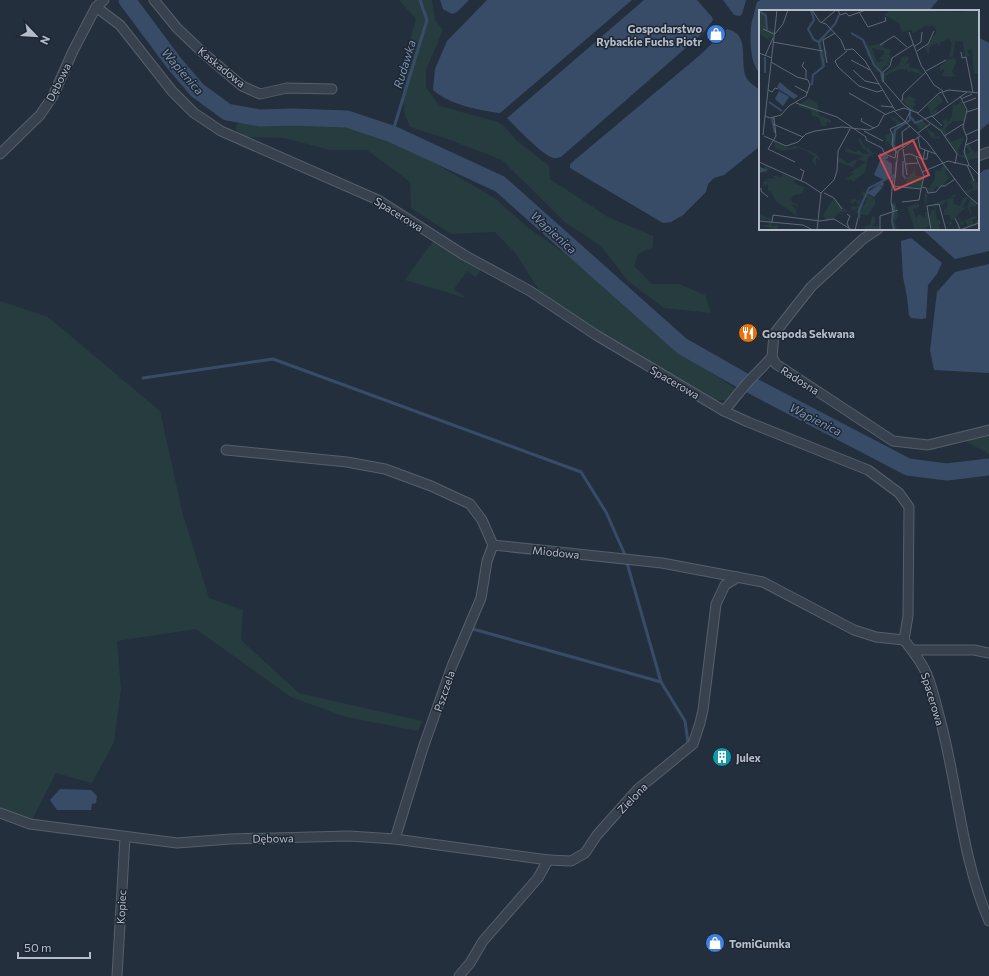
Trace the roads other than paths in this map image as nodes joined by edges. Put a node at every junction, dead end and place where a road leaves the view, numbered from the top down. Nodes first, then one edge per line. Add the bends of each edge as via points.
1 (104, 0) edge
2 (154, 0) edge
3 (96, 8) junction
4 (332, 89) dead end
5 (989, 152) edge
6 (0, 154) edge
7 (979, 156) edge
8 (877, 230) edge
9 (772, 357) junction
10 (724, 411) junction
11 (989, 430) edge
12 (226, 450) dead end
13 (493, 545) junction
14 (738, 577) junction
15 (904, 640) junction
16 (913, 650) junction
17 (989, 653) edge
18 (0, 813) edge
19 (124, 837) junction
20 (395, 839) junction
21 (548, 860) junction
22 (989, 921) edge
23 (117, 976) edge
24 (459, 976) edge

1 - 3 street, Dębowa
2 - 4 street, Kaskadowa via 208,59 242,86 260,94 287,88
3 - 6 street, Dębowa via 53,96 40,115
3 - 10 street, Spacerowa via 120,25 174,93 194,112 221,131 378,200 464,255 530,291 596,336
5 - 7 street
8 - 9 street, Radosna via 811,287 774,334
9 - 10 street
9 - 11 street, Radosna via 776,364 893,441 928,445
10 - 15 street, Spacerowa via 868,470 899,493 909,507 908,616
12 - 13 street via 347,462 385,469 470,504 482,520
13 - 14 street, Miodowa via 662,563
13 - 20 street, Pszczela via 487,561 481,598 452,666
14 - 15 street, Miodowa via 762,582 854,630 876,637
14 - 21 street, Zielona via 725,585 716,604 703,710 693,744 638,789 597,835 585,853 571,861
15 - 16 street, Spacerowa
16 - 17 street via 974,650
16 - 22 street, Spacerowa via 927,674 947,746 969,860
18 - 19 street, Dębowa via 30,824
19 - 20 street, Dębowa via 177,844 238,838 349,836
19 - 23 street, Kopiec
20 - 21 street, Dębowa
21 - 24 street via 538,878 483,941

